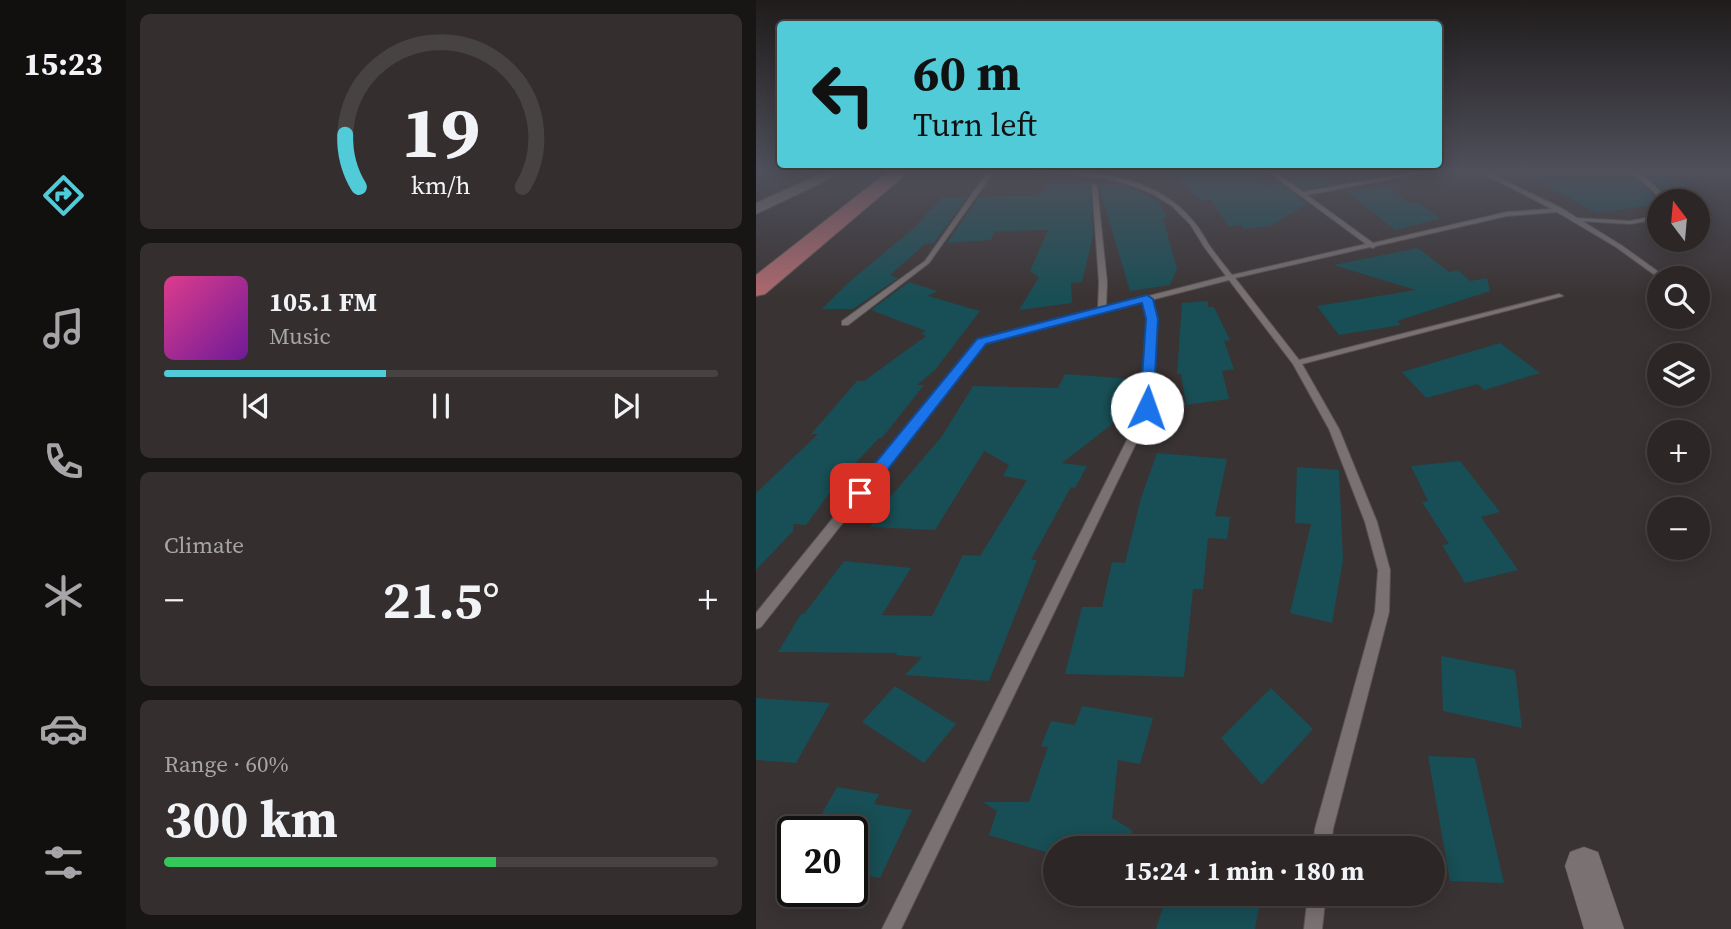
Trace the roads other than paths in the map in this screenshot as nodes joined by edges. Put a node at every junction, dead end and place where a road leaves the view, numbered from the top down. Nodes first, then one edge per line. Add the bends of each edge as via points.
1 (827, 213) edge
2 (848, 213) edge
3 (961, 213) edge
4 (1097, 213) edge
5 (1186, 213) edge
6 (1328, 213) edge
7 (1516, 213) edge
8 (1568, 213) edge
9 (1577, 218) junction
10 (1647, 221) edge
11 (1373, 246) junction
12 (1648, 266) edge
13 (756, 268) edge
14 (1231, 277) junction
15 (756, 288) edge
16 (1559, 296) dead end
17 (1147, 299) junction
18 (1102, 310) junction
19 (845, 323) dead end
20 (1297, 363) junction
21 (756, 623) edge
22 (1323, 836) edge
23 (1584, 866) dead end
24 (1316, 906) edge
25 (891, 929) edge
26 (1313, 929) edge
27 (1604, 929) edge

1 - 13 highway
2 - 15 highway
3 - 19 lane via 927,262
4 - 18 lane
5 - 14 lane
6 - 11 lane
7 - 11 lane
8 - 9 lane
9 - 10 lane via 1615,223
9 - 12 lane
11 - 14 lane
14 - 17 lane
14 - 20 lane
16 - 20 lane
17 - 18 lane
17 - 25 lane via 1152,319 1147,408
18 - 21 lane via 981,341
20 - 22 lane via 1334,429 1371,522 1384,570 1382,612
23 - 27 street
24 - 26 lane

